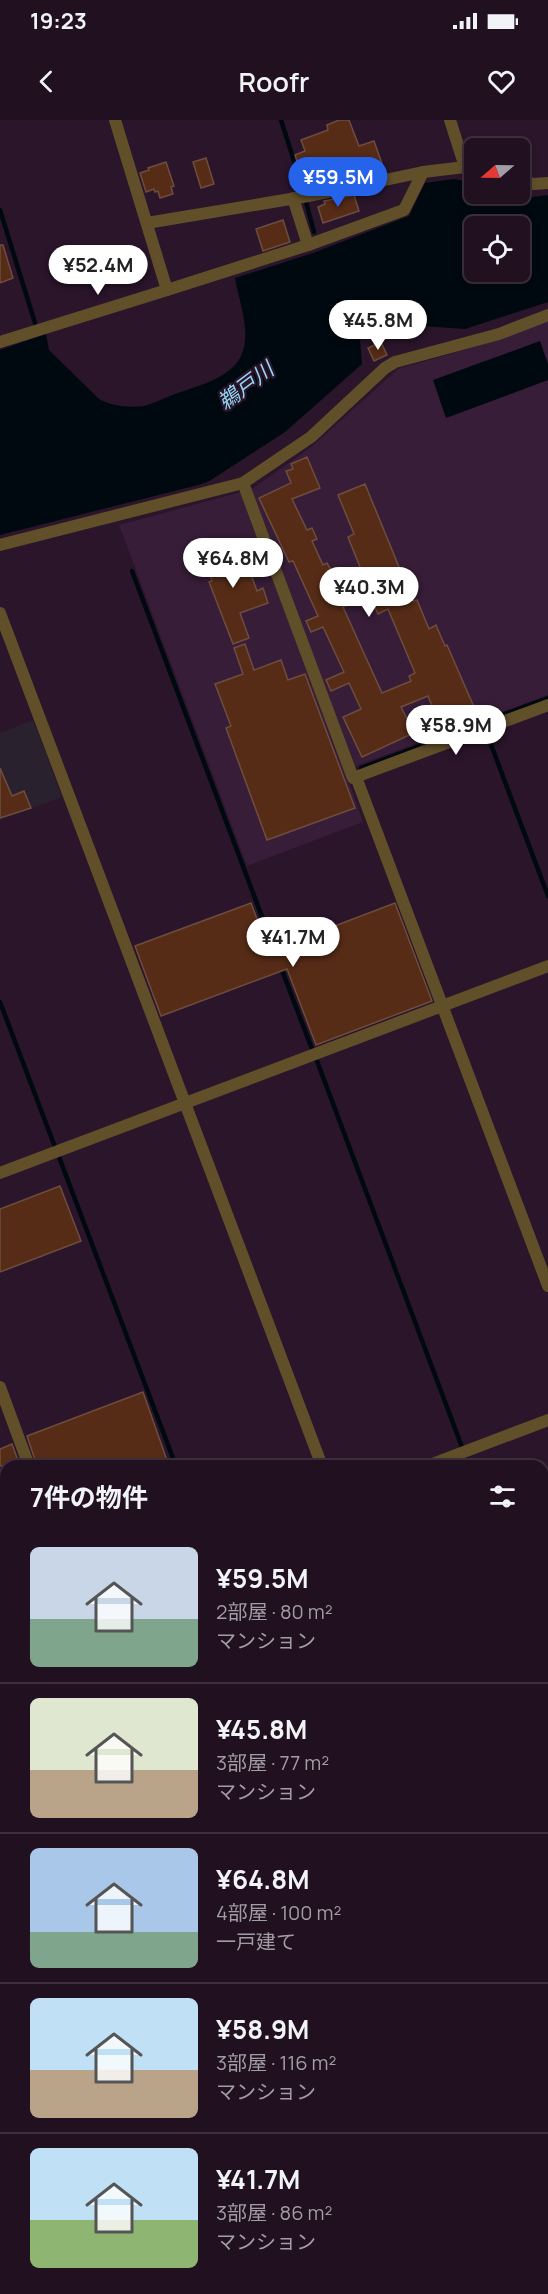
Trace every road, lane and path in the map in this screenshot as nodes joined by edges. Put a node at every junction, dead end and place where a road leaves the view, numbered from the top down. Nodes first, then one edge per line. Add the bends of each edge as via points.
1 (115, 120) edge
2 (450, 120) edge
3 (464, 154) edge
4 (464, 169) edge
5 (423, 172) junction
6 (530, 183) edge
7 (548, 183) edge
8 (293, 198) junction
9 (147, 223) junction
10 (308, 245) junction
11 (167, 290) junction
12 (548, 315) edge
13 (0, 342) edge
14 (243, 483) junction
15 (0, 545) edge
16 (0, 614) edge
17 (548, 705) edge
18 (356, 777) junction
19 (548, 966) edge
20 (443, 1006) junction
21 (185, 1104) junction
22 (0, 1173) edge
23 (548, 1286) edge
24 (0, 1387) edge
25 (548, 1420) edge
26 (28, 1460) edge
27 (320, 1460) edge
28 (444, 1460) edge

1 - 9 street
2 - 3 street
4 - 5 street
5 - 8 street
5 - 10 street via 404,210
6 - 7 street
8 - 9 street
8 - 10 street
9 - 11 street
10 - 11 street
11 - 13 street
12 - 14 street via 499,334 395,362 310,437
14 - 15 street
14 - 18 street via 353,778
16 - 21 street
17 - 18 street
18 - 20 street
19 - 20 street
20 - 21 street
20 - 23 street
21 - 22 street
21 - 27 street
24 - 26 street
25 - 28 street

